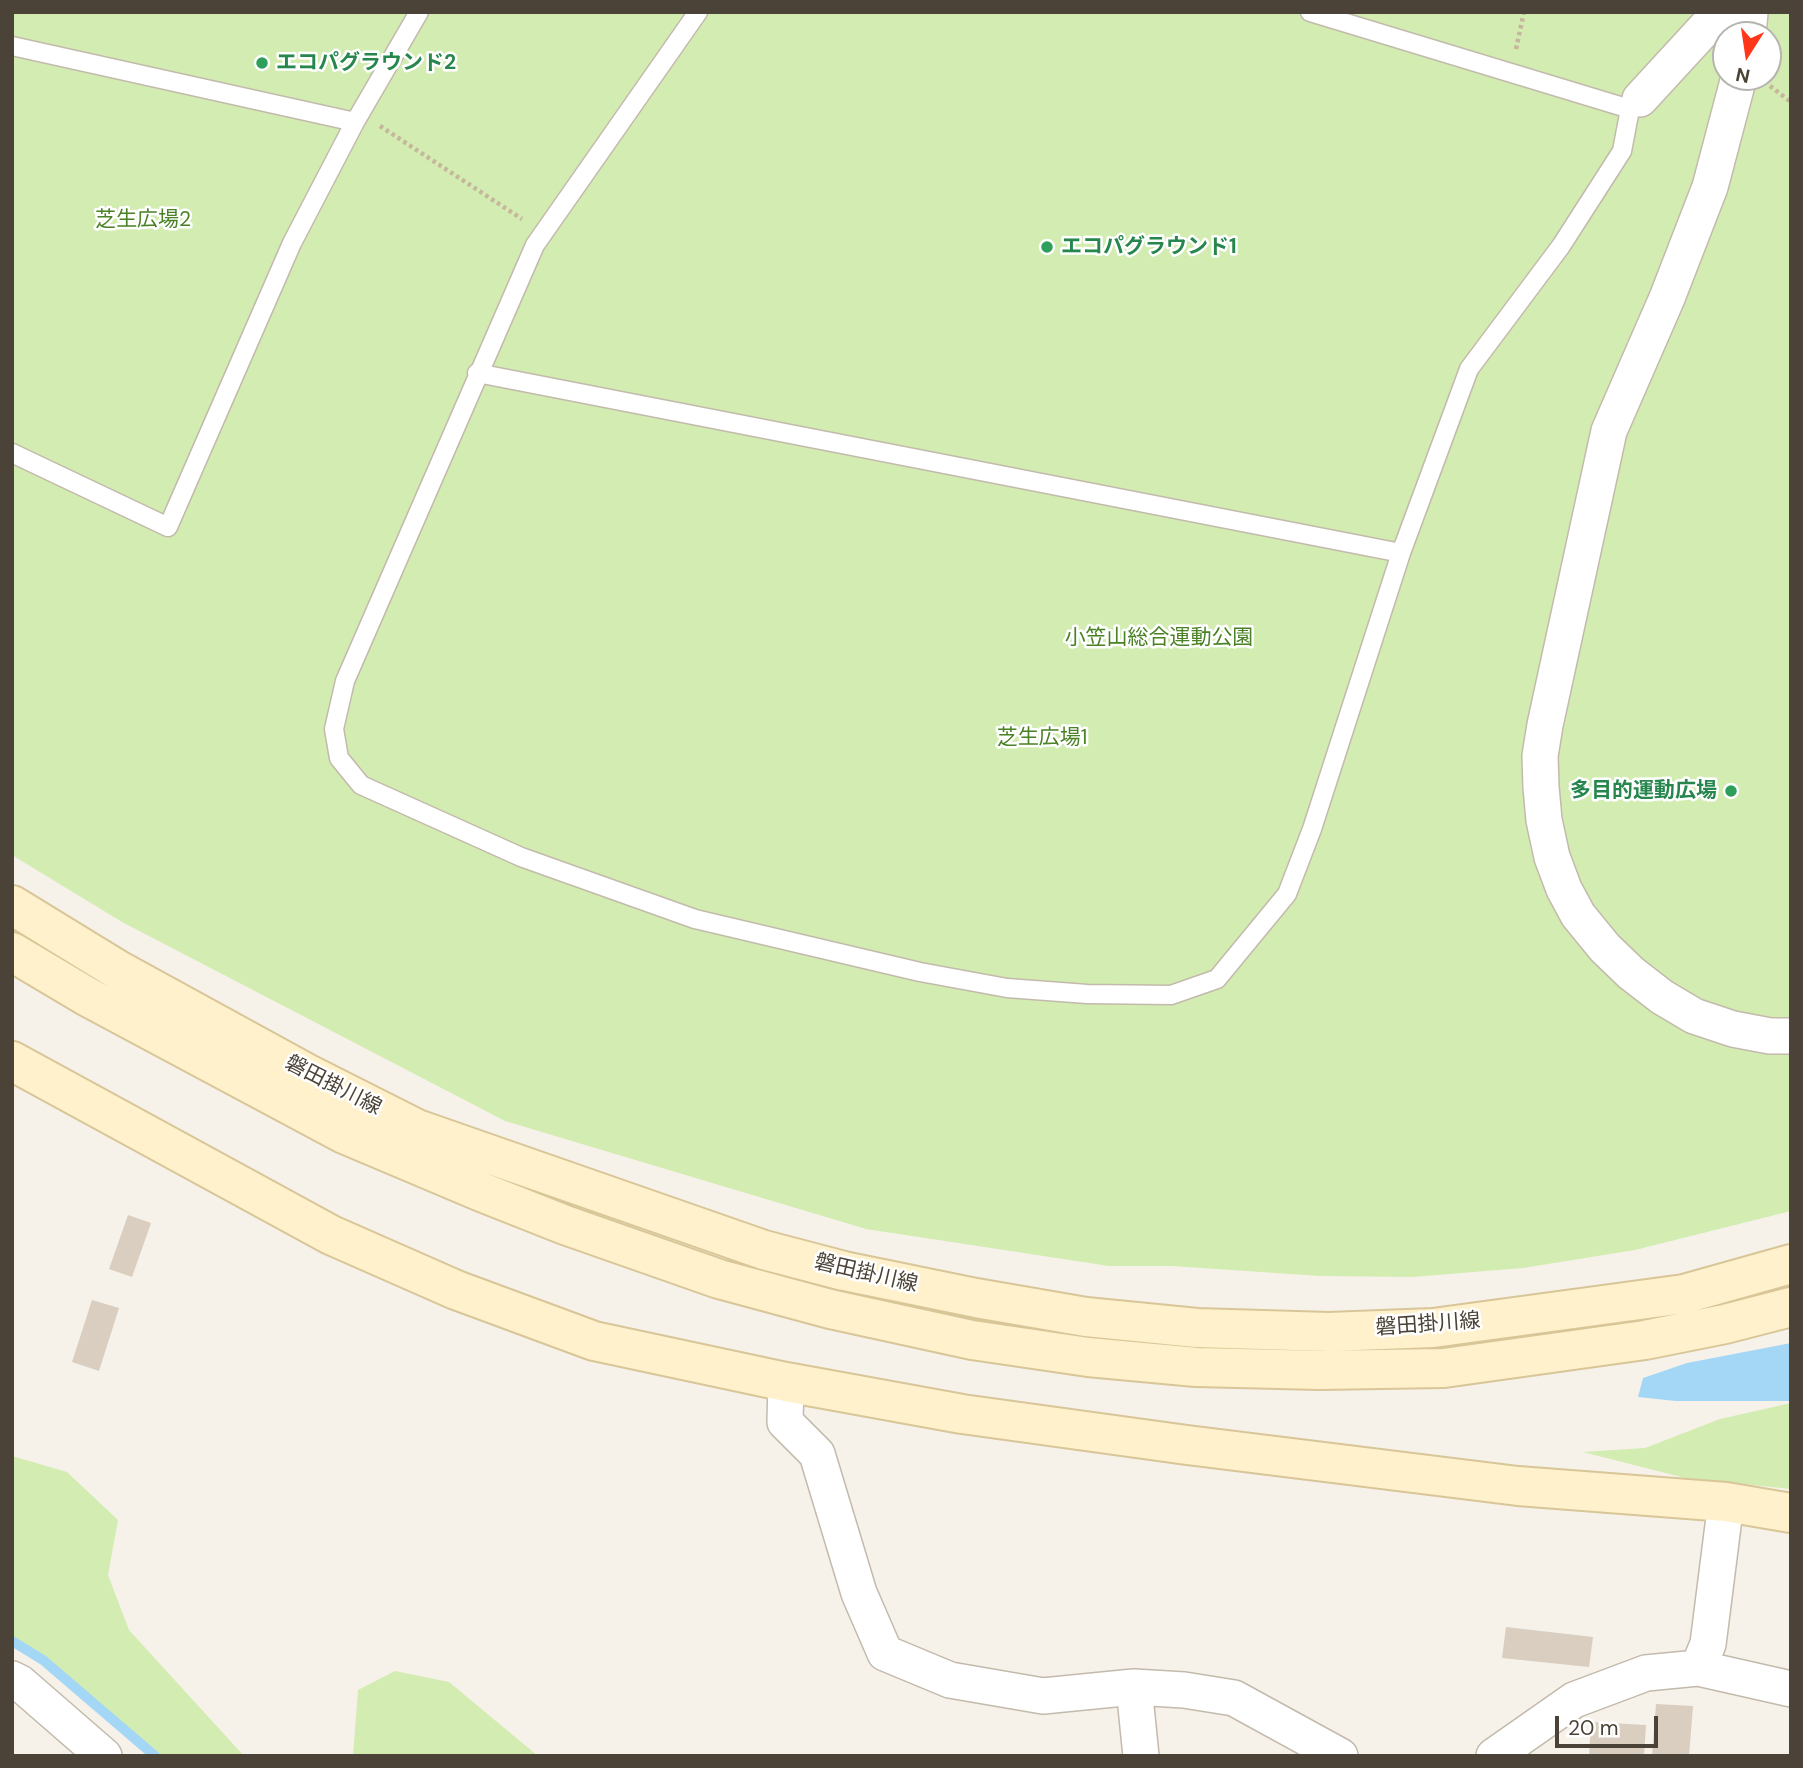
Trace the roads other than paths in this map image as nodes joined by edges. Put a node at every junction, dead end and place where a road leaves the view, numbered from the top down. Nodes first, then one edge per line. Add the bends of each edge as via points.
1 (419, 12) edge
2 (698, 12) edge
3 (1310, 12) edge
4 (1720, 12) edge
5 (12, 46) edge
6 (1735, 91) edge
7 (1640, 99) dead end
8 (358, 118) junction
9 (477, 373) junction
10 (12, 453) edge
11 (1401, 553) junction
12 (12, 905) edge
13 (12, 952) edge
14 (1791, 1036) edge
15 (12, 1060) edge
16 (1791, 1264) edge
17 (1791, 1307) edge
18 (786, 1382) junction
19 (1726, 1502) junction
20 (1791, 1513) edge
21 (1698, 1668) junction
22 (12, 1679) edge
23 (1133, 1687) junction
24 (1791, 1689) edge
25 (104, 1756) edge
26 (1141, 1756) edge
27 (1340, 1756) edge
28 (1494, 1756) edge

1 - 8 lane
2 - 9 lane via 535,245
3 - 11 lane via 1630,109 1622,151 1561,246 1469,369
4 - 7 street
5 - 8 lane
6 - 14 street via 1710,187 1609,431 1545,725 1541,787 1552,857 1564,889 1605,948 1662,998 1694,1016 1733,1029
8 - 10 lane via 275,279 168,527
9 - 11 lane
9 - 11 lane via 345,681 334,729 339,758 362,785 521,857 695,919 1007,989 1171,995 1217,979 1287,894
12 - 16 main road, 磐田掛川線 via 118,970 417,1129 764,1250 963,1296 1086,1317 1197,1328 1329,1332 1433,1328 1684,1294
13 - 17 main road, 磐田掛川線 via 344,1134 565,1226 719,1279 972,1340 1196,1367 1444,1368 1645,1340
15 - 18 main road via 331,1235 456,1290 594,1341
18 - 19 main road via 962,1414 1201,1447 1518,1486
18 - 23 street via 785,1422 817,1454 859,1593 885,1653 950,1680 1043,1696
19 - 20 main road
19 - 21 street via 1708,1644
21 - 24 street
21 - 28 street via 1646,1672 1574,1700
22 - 25 street
23 - 26 street
23 - 27 street via 1184,1689 1234,1698

